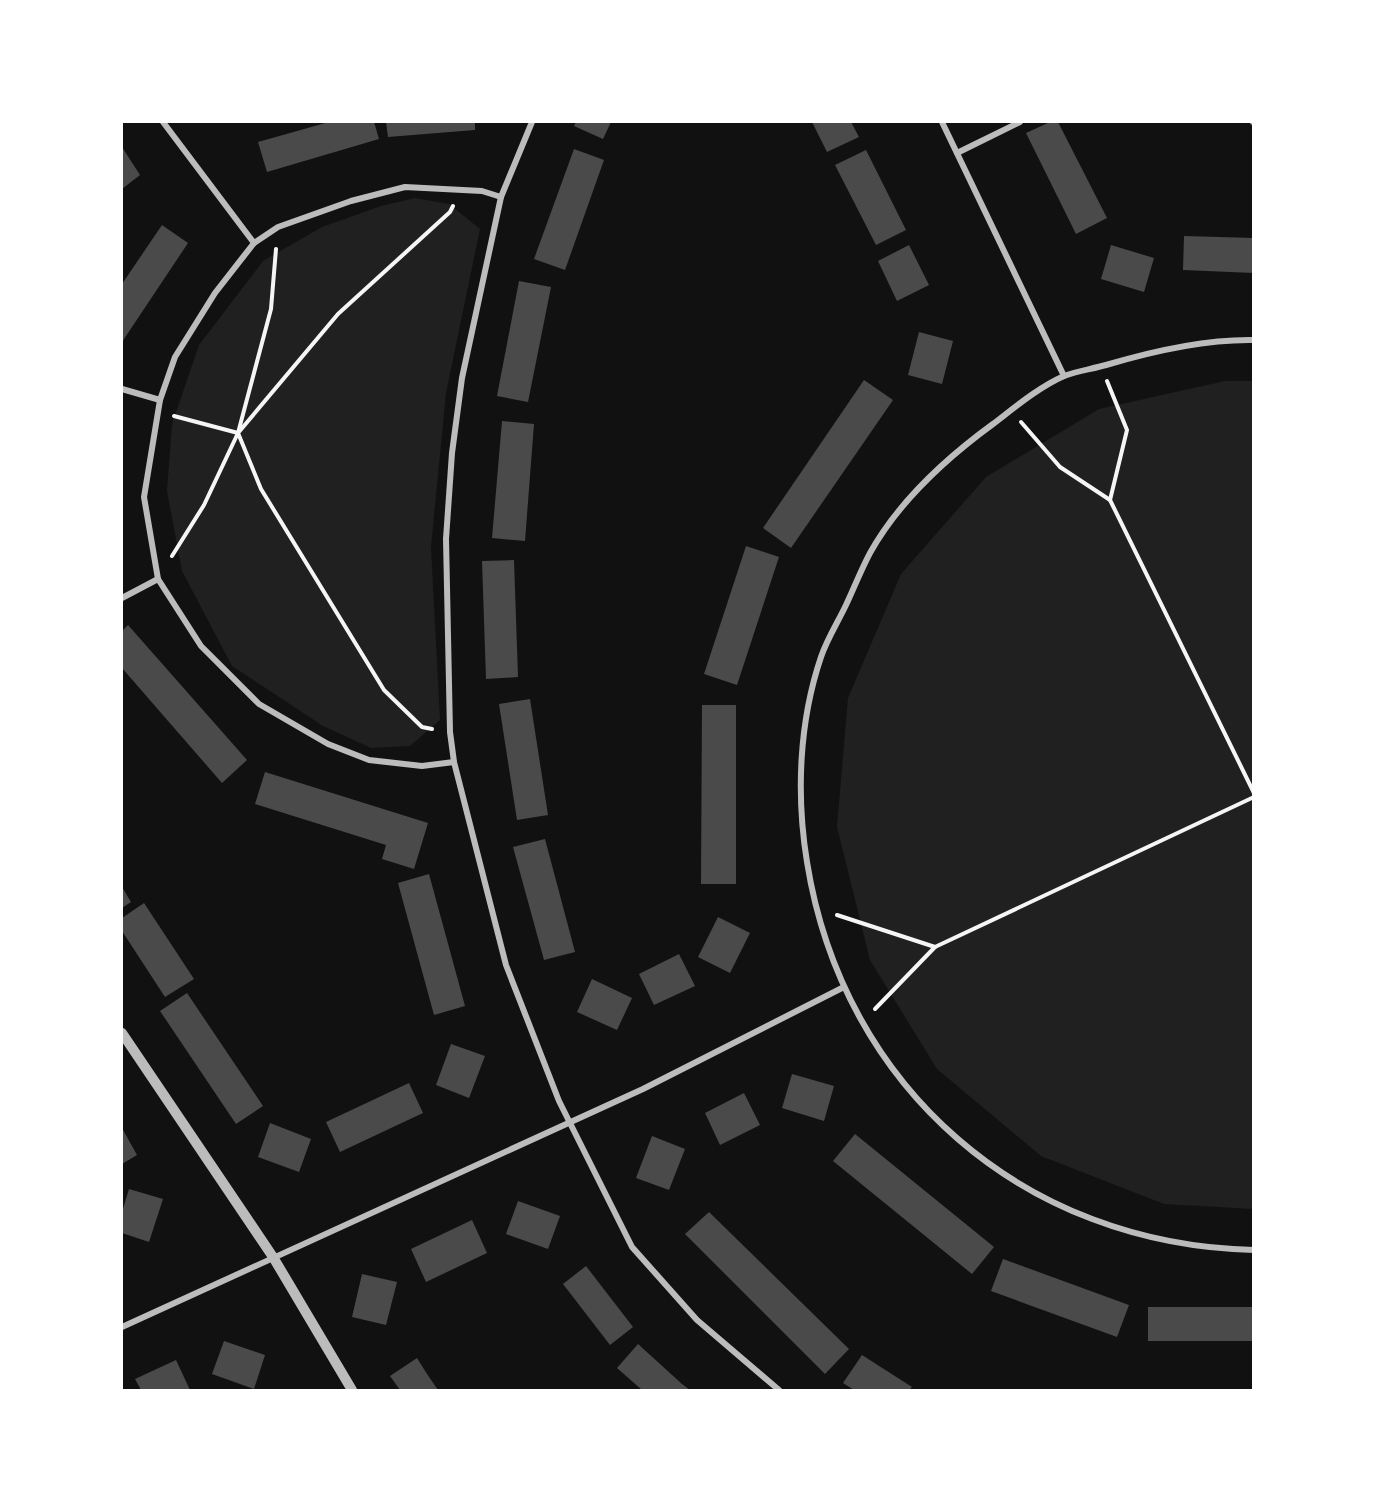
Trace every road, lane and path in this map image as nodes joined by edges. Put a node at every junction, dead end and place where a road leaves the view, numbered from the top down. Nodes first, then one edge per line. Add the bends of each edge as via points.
1 (163, 122) edge
2 (532, 122) edge
3 (942, 122) edge
4 (1020, 122) edge
5 (957, 153) junction
6 (462, 190) junction
7 (501, 197) junction
8 (278, 227) junction
9 (254, 243) junction
10 (1254, 340) edge
11 (1102, 366) junction
12 (1064, 376) junction
13 (122, 389) edge
14 (160, 400) junction
15 (1011, 410) junction
16 (158, 412) junction
17 (238, 433) junction
18 (1110, 500) junction
19 (158, 579) junction
20 (122, 598) edge
21 (450, 732) junction
22 (454, 762) junction
23 (1254, 795) edge
24 (814, 907) junction
25 (935, 947) junction
26 (842, 988) junction
27 (861, 1023) junction
28 (122, 1033) edge
29 (570, 1123) junction
30 (1254, 1250) edge
31 (273, 1257) junction
32 (122, 1327) edge
33 (352, 1390) edge
34 (779, 1390) edge

1 - 9 street
2 - 7 street
3 - 5 street
4 - 5 street
5 - 12 street
6 - 7 street
6 - 8 street via 405,188 351,201
6 - 17 path via 450,212 338,314
7 - 21 street via 467,354 452,453 446,539
8 - 9 street
8 - 17 path via 271,309
9 - 14 street via 214,294 175,357
10 - 11 street via 1149,352
11 - 12 street
11 - 18 path via 1127,430
12 - 15 street
13 - 14 street
14 - 16 street
15 - 18 path via 1060,467
15 - 24 street via 960,448 892,521 870,552 821,656 806,718 800,781 800,822
16 - 17 path
16 - 19 street via 144,497
17 - 19 path via 204,505
17 - 21 path via 261,489 384,690 422,727
18 - 23 path
19 - 20 street
19 - 22 street via 201,646 259,705 328,744 369,760 422,766
21 - 22 street
22 - 29 street via 506,965
23 - 25 path
24 - 25 path
24 - 26 street
25 - 27 path
26 - 27 street
26 - 29 street
27 - 30 street via 885,1060 937,1121 985,1162 1026,1186 1093,1221 1153,1239 1214,1249
28 - 31 street
29 - 31 street
29 - 34 street via 632,1247 697,1320
31 - 32 street
31 - 33 street

